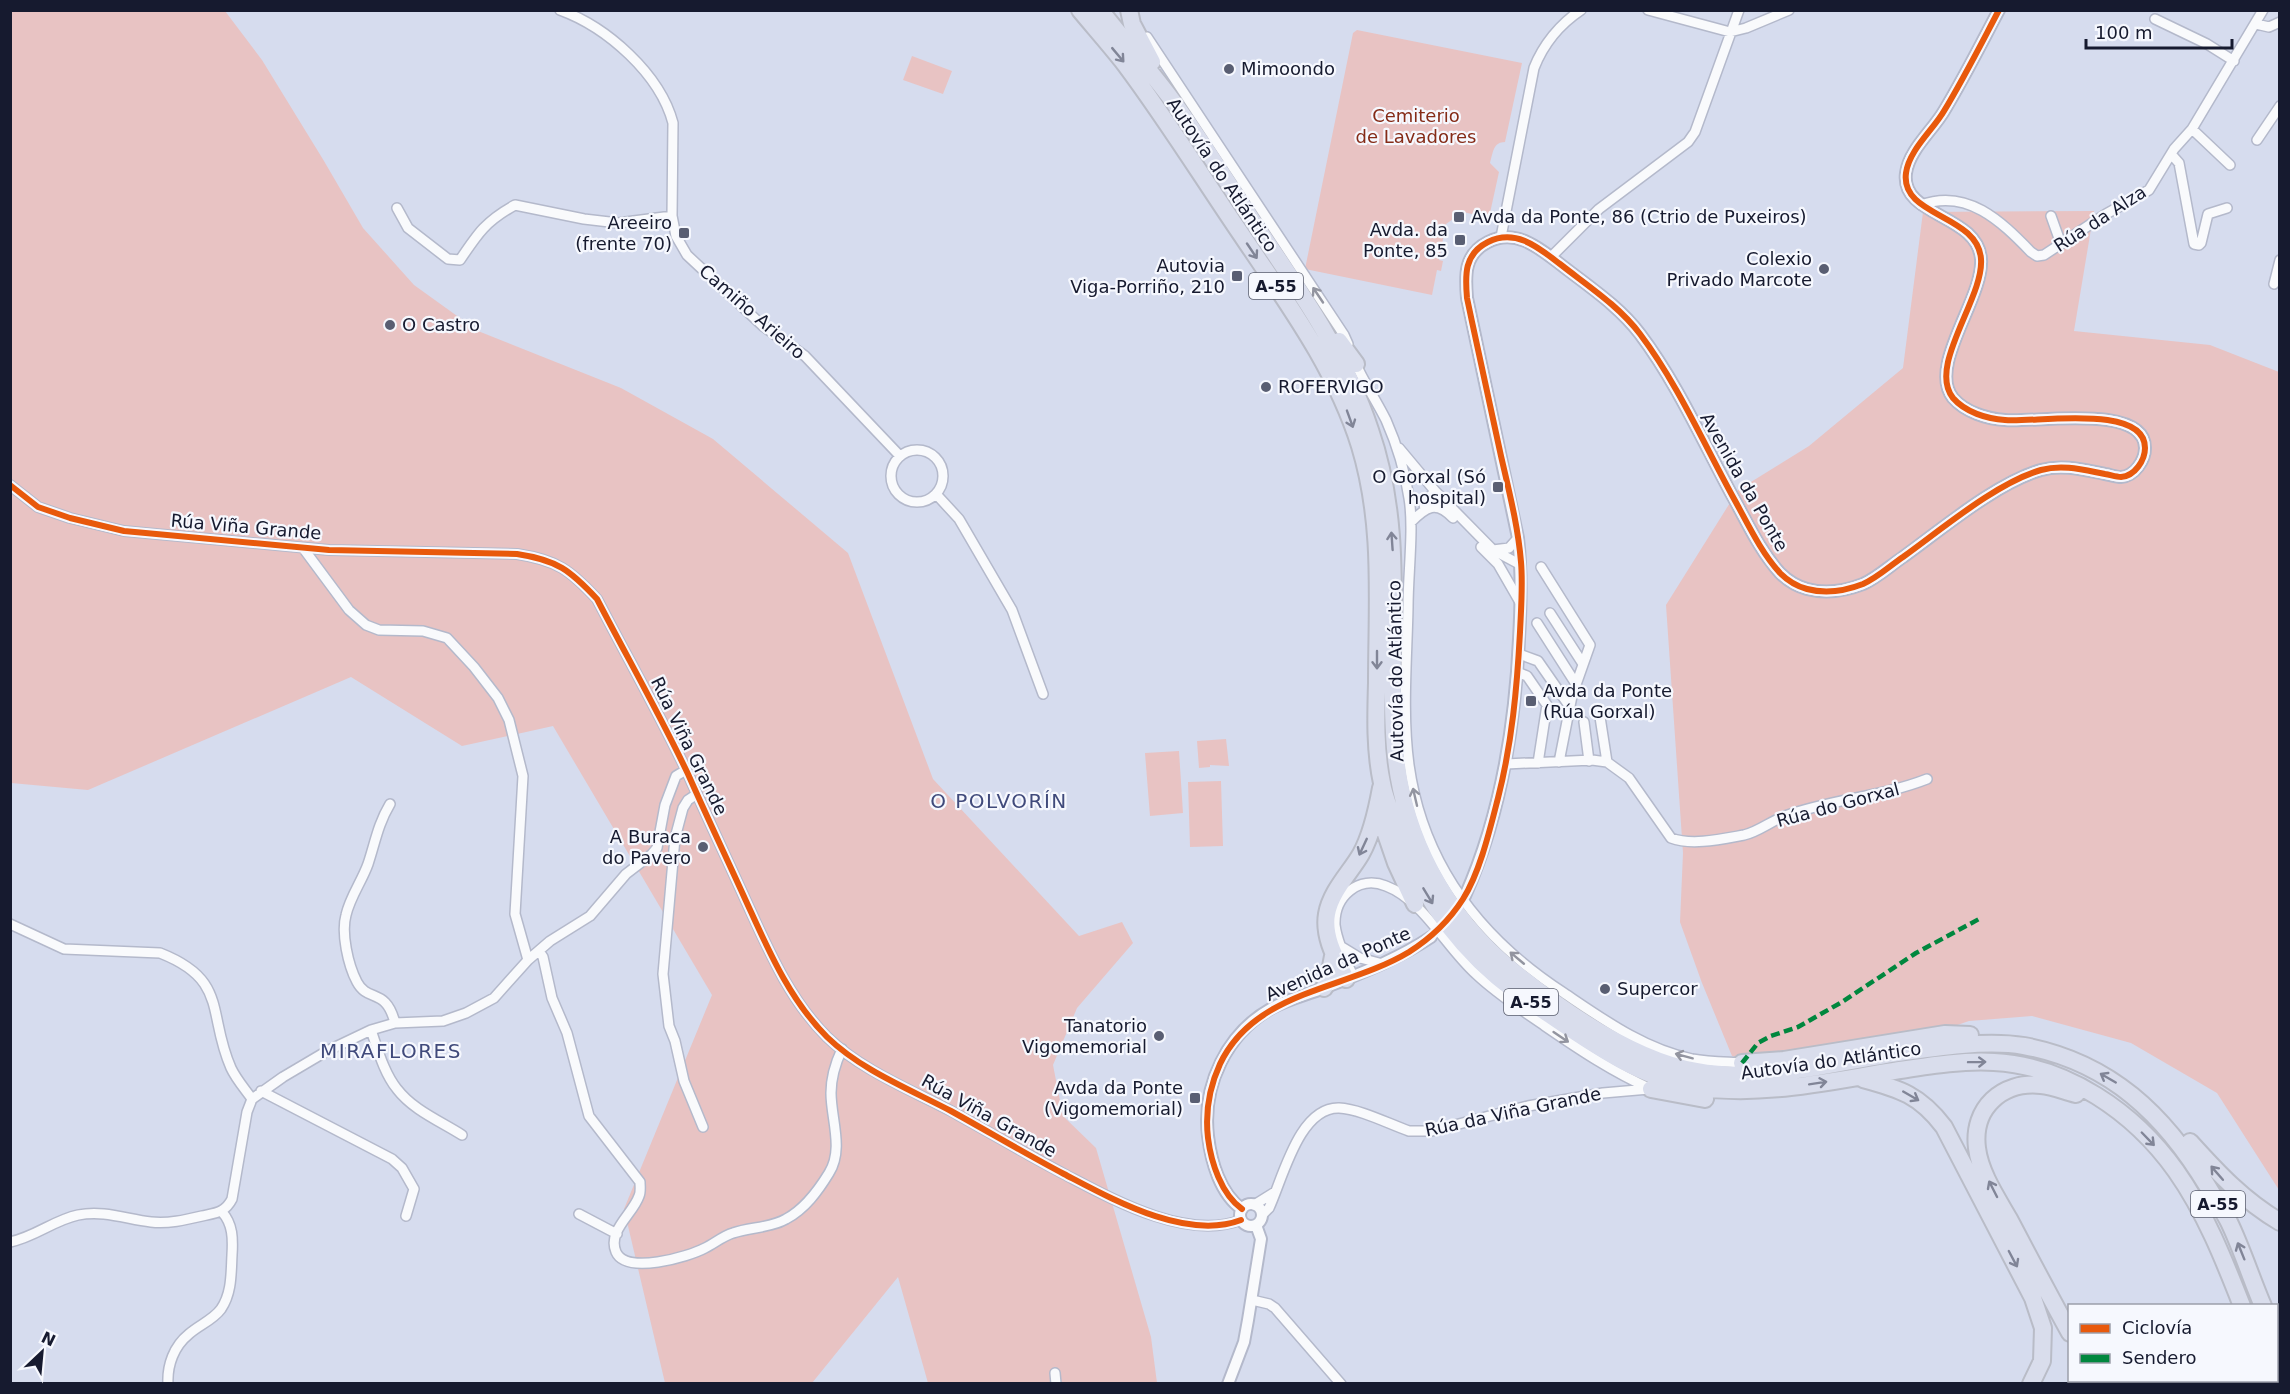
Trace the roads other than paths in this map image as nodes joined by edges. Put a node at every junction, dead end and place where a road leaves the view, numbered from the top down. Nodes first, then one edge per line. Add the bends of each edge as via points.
1 (560, 10) edge
2 (1080, 10) edge
3 (1100, 10) edge
4 (1129, 10) edge
5 (1136, 10) edge
6 (1648, 10) edge
7 (1739, 10) edge
8 (1789, 10) edge
9 (1999, 10) edge
10 (2264, 10) edge
11 (1579, 11) edge
12 (2155, 18) dead end
13 (2280, 22) edge
14 (2256, 24) junction
15 (1730, 32) junction
16 (2234, 61) junction
17 (1170, 98) junction
18 (2280, 106) edge
19 (2192, 129) junction
20 (2257, 140) dead end
21 (2171, 154) junction
22 (2230, 165) dead end
23 (1921, 205) junction
24 (397, 208) dead end
25 (2227, 208) dead end
26 (672, 216) junction
27 (2051, 216) dead end
28 (1501, 237) junction
29 (2061, 244) junction
30 (1551, 257) junction
31 (2280, 261) edge
32 (2274, 284) dead end
33 (1304, 297) junction
34 (1356, 364) junction
35 (1395, 444) junction
36 (900, 456) junction
37 (10, 485) edge
38 (1435, 491) junction
39 (936, 494) junction
40 (1425, 509) junction
41 (1410, 522) junction
42 (1518, 538) junction
43 (303, 548) junction
44 (1493, 550) junction
45 (1498, 564) junction
46 (1521, 565) junction
47 (1541, 567) dead end
48 (1521, 604) junction
49 (1550, 613) dead end
50 (1537, 623) dead end
51 (1518, 654) junction
52 (1583, 664) junction
53 (1517, 672) junction
54 (1576, 684) junction
55 (1043, 694) dead end
56 (1570, 707) junction
57 (1600, 717) dead end
58 (1584, 722) dead end
59 (1589, 761) junction
60 (1559, 762) junction
61 (1607, 762) junction
62 (1538, 763) junction
63 (1506, 764) junction
64 (686, 770) junction
65 (1927, 779) dead end
66 (1382, 784) junction
67 (697, 794) junction
68 (390, 804) dead end
69 (1377, 808) junction
70 (1465, 896) dead end
71 (1415, 904) junction
72 (10, 924) edge
73 (1431, 937) dead end
74 (539, 951) junction
75 (1338, 951) junction
76 (528, 960) junction
77 (1383, 964) junction
78 (1349, 978) junction
79 (1324, 988) junction
80 (395, 1023) junction
81 (371, 1030) junction
82 (2020, 1045) junction
83 (842, 1049) junction
84 (1742, 1063) joint
85 (1857, 1077) junction
86 (1627, 1078) junction
87 (1651, 1089) junction
88 (1779, 1089) junction
89 (261, 1091) junction
90 (1624, 1091) junction
91 (252, 1099) junction
92 (2103, 1101) junction
93 (2154, 1114) junction
94 (702, 1127) dead end
95 (462, 1135) dead end
96 (1275, 1192) junction
97 (1254, 1205) junction
98 (222, 1212) junction
99 (579, 1214) dead end
100 (1242, 1214) junction
101 (1262, 1215) junction
102 (406, 1216) dead end
103 (2280, 1222) edge
104 (1256, 1225) junction
105 (616, 1234) junction
106 (10, 1242) edge
107 (2226, 1265) junction
108 (1252, 1300) junction
109 (2231, 1304) edge
110 (2242, 1304) edge
111 (2263, 1304) edge
112 (2068, 1329) edge
113 (1055, 1373) dead end
114 (168, 1383) edge
115 (1056, 1383) edge
116 (1228, 1383) edge
117 (1341, 1383) edge
118 (2031, 1383) edge

1 - 26 street, Camiño Arieiro via 592,26 634,59 670,110 674,123
2 -> 66 highway, Autovía do Atlántico / A-55 via 1156,107 1291,309 1348,412 1369,479 1377,538 1380,578 1376,719
3 - 17 highway, Autovía do Atlántico / A-55
4 - 17 highway
34 -> 5 street via 1344,335 1163,63
6 - 15 street
7 - 15 street
8 - 15 street
9 - 23 street via 1944,111 1908,166 1906,184
10 - 14 street, Rúa da Alza
11 - 28 street via 1541,50 1534,68
12 - 16 street
13 - 14 street via 2269,27
14 - 16 street, Rúa da Alza
15 - 30 street via 1688,142 1599,209
16 - 19 street, Rúa da Alza
17 - 33 highway, Autovía do Atlántico / A-55
18 - 20 street
19 - 21 street, Rúa da Alza
19 - 22 street
21 - 25 street via 2179,163 2194,244 2201,243 2208,214
21 - 29 street, Rúa da Alza via 2149,190
23 - 29 street, Rúa da Alza via 1955,200 1974,204 2037,256
23 - 30 street, Avenida da Ponte via 1959,225 1979,245 1978,283 1946,372 1951,395 1969,410 1993,418 2090,418 2129,424 2144,440 2144,457 2131,474 2121,477 2069,467 2039,471 2003,487 1865,583 1831,592 1794,585 1780,573 1759,544 1639,332 1612,304
24 - 26 street via 408,228 448,260 460,260 479,231 514,205 618,224
26 - 36 street, Camiño Arieiro via 676,236 687,255 763,326 805,356
27 - 29 street
28 - 30 street, Avenida da Ponte via 1516,237 1534,244
28 - 42 street via 1484,243 1472,256 1465,274
31 - 32 street
33 - 34 highway
82 -> 33 highway, Autovía do Atlántico / A-55 via 1930,1048 1784,1072 1720,1075 1694,1071 1646,1056 1602,1032 1524,979 1485,945 1438,885 1405,808 1395,749 1393,542 1384,481 1357,395
34 - 35 street
35 - 38 street
35 - 41 street via 1408,491
36 - 39 street via 925,451 939,461 943,478
36 - 39 street via 891,471 898,494 913,502
37 - 43 street, Rúa Viña Grande via 38,507 124,531
38 - 40 street via 1424,504
38 - 44 street
39 - 55 street via 959,519 1012,610
40 - 41 street
40 - 45 street via 1435,506 1447,511
84 -> 41 street via 1692,1059 1622,1031 1522,962 1479,922 1456,891 1422,825 1409,765 1406,675
42 - 44 street via 1509,548
42 - 46 street
43 - 64 street, Rúa Viña Grande via 517,554 563,568 597,599
43 - 76 street via 349,610 366,625 379,630 423,631 447,638 498,698 509,720 523,776 515,914
44 - 46 street
45 - 46 street
45 - 48 street
46 - 48 street
47 - 52 street via 1590,645
48 - 51 street
49 - 52 street
50 - 54 street
51 - 53 street
51 - 56 street via 1538,661
52 - 54 street
53 - 62 street via 1527,676 1547,705
53 - 63 street
54 - 56 street
56 - 60 street
57 - 61 street
58 - 59 street
59 - 60 street
59 - 61 street
60 - 62 street
61 - 65 street, Rúa do Gorxal via 1629,778 1671,838 1683,842 1746,834 1785,816 1903,789
62 - 63 street
63 - 70 street via 1484,847
64 - 67 street, Rúa Viña Grande
64 - 74 street via 676,777 665,805 657,848 626,874 590,916
66 - 69 highway
66 -> 88 highway, Autovía do Atlántico / A-55 via 1414,873 1438,913 1462,944 1504,982 1584,1039 1643,1072 1671,1082 1712,1089
67 - 83 street, Rúa Viña Grande via 782,974 817,1026
67 - 94 street via 683,808 675,838 663,974 669,1026
68 - 80 street via 376,831 344,927 346,949 357,982 384,999 391,1007
69 - 71 highway
69 -> 75 highway via 1361,853 1330,902 1328,931
71 - 75 street via 1384,885 1372,882 1354,886 1342,899 1335,918
71 -> 86 street via 1476,974 1513,1004
72 - 91 street via 64,949 160,953 200,976 212,996 232,1070
73 - 77 street, Avenida da Ponte
74 - 76 street
74 - 105 street via 567,1033 589,1116 640,1182 640,1195
75 - 77 street
75 - 78 highway
75 - 79 highway
76 - 80 street via 494,998 466,1013 443,1021
77 - 78 street, Avenida da Ponte
78 - 79 street, Avenida da Ponte
79 - 100 street, Avenida da Ponte via 1274,1007 1259,1017 1238,1036 1216,1073 1208,1102 1209,1145 1221,1184
80 - 81 street
81 - 89 street
81 - 95 street via 397,1090 411,1104
82 - 84 highway via 1998,1038 1946,1034
93 -> 82 highway, Autovía do Atlántico / A-55 via 2109,1078 2074,1060
83 - 100 street, Rúa Viña Grande via 1031,1156 1150,1214 1176,1222 1225,1225
83 - 105 street via 834,1067 831,1093 836,1156 830,1172 805,1206 784,1221 737,1232 697,1252 664,1261 624,1261 616,1253
88 -> 85 highway, Autovía do Atlántico / A-55
85 -> 92 highway, Autovía do Atlántico / A-55 via 1922,1066 1993,1062 2051,1074 2088,1089
85 -> 118 highway via 1892,1086 1918,1099 1944,1127 2033,1298 2043,1328 2043,1350
86 - 87 street
86 - 90 street, Rúa da Viña Grande
87 - 88 highway via 1731,1100 1760,1098
87 - 90 street, Rúa da Viña Grande
89 - 91 street
89 - 102 street via 392,1159 414,1189
90 - 96 street, Rúa da Viña Grande via 1528,1106 1418,1132 1346,1109 1327,1109 1308,1124
91 - 98 street via 232,1199
92 -> 107 highway, Autovía do Atlántico / A-55 via 2141,1132 2176,1172
112 -> 92 highway via 1990,1185 1979,1157 1976,1135 1978,1122 1990,1101 2003,1090 2018,1085 2043,1085
103 -> 93 highway via 2241,1197 2184,1136
111 -> 93 highway, Autovía do Atlántico / A-55 via 2228,1220 2190,1157
96 - 97 street
96 - 101 street, Rúa da Viña Grande
97 - 100 street via 1250,1204
97 - 101 street
98 - 106 street via 162,1222 106,1213 78,1215
98 - 114 street via 228,1218 232,1239 228,1296 215,1316 187,1335 176,1349
99 - 105 street
100 - 104 street via 1247,1225
101 - 104 street
104 - 108 street via 1262,1239
107 - 109 highway
107 - 110 highway, Autovía do Atlántico / A-55
108 - 116 street via 1244,1342
108 - 117 street via 1275,1308
113 - 115 street

